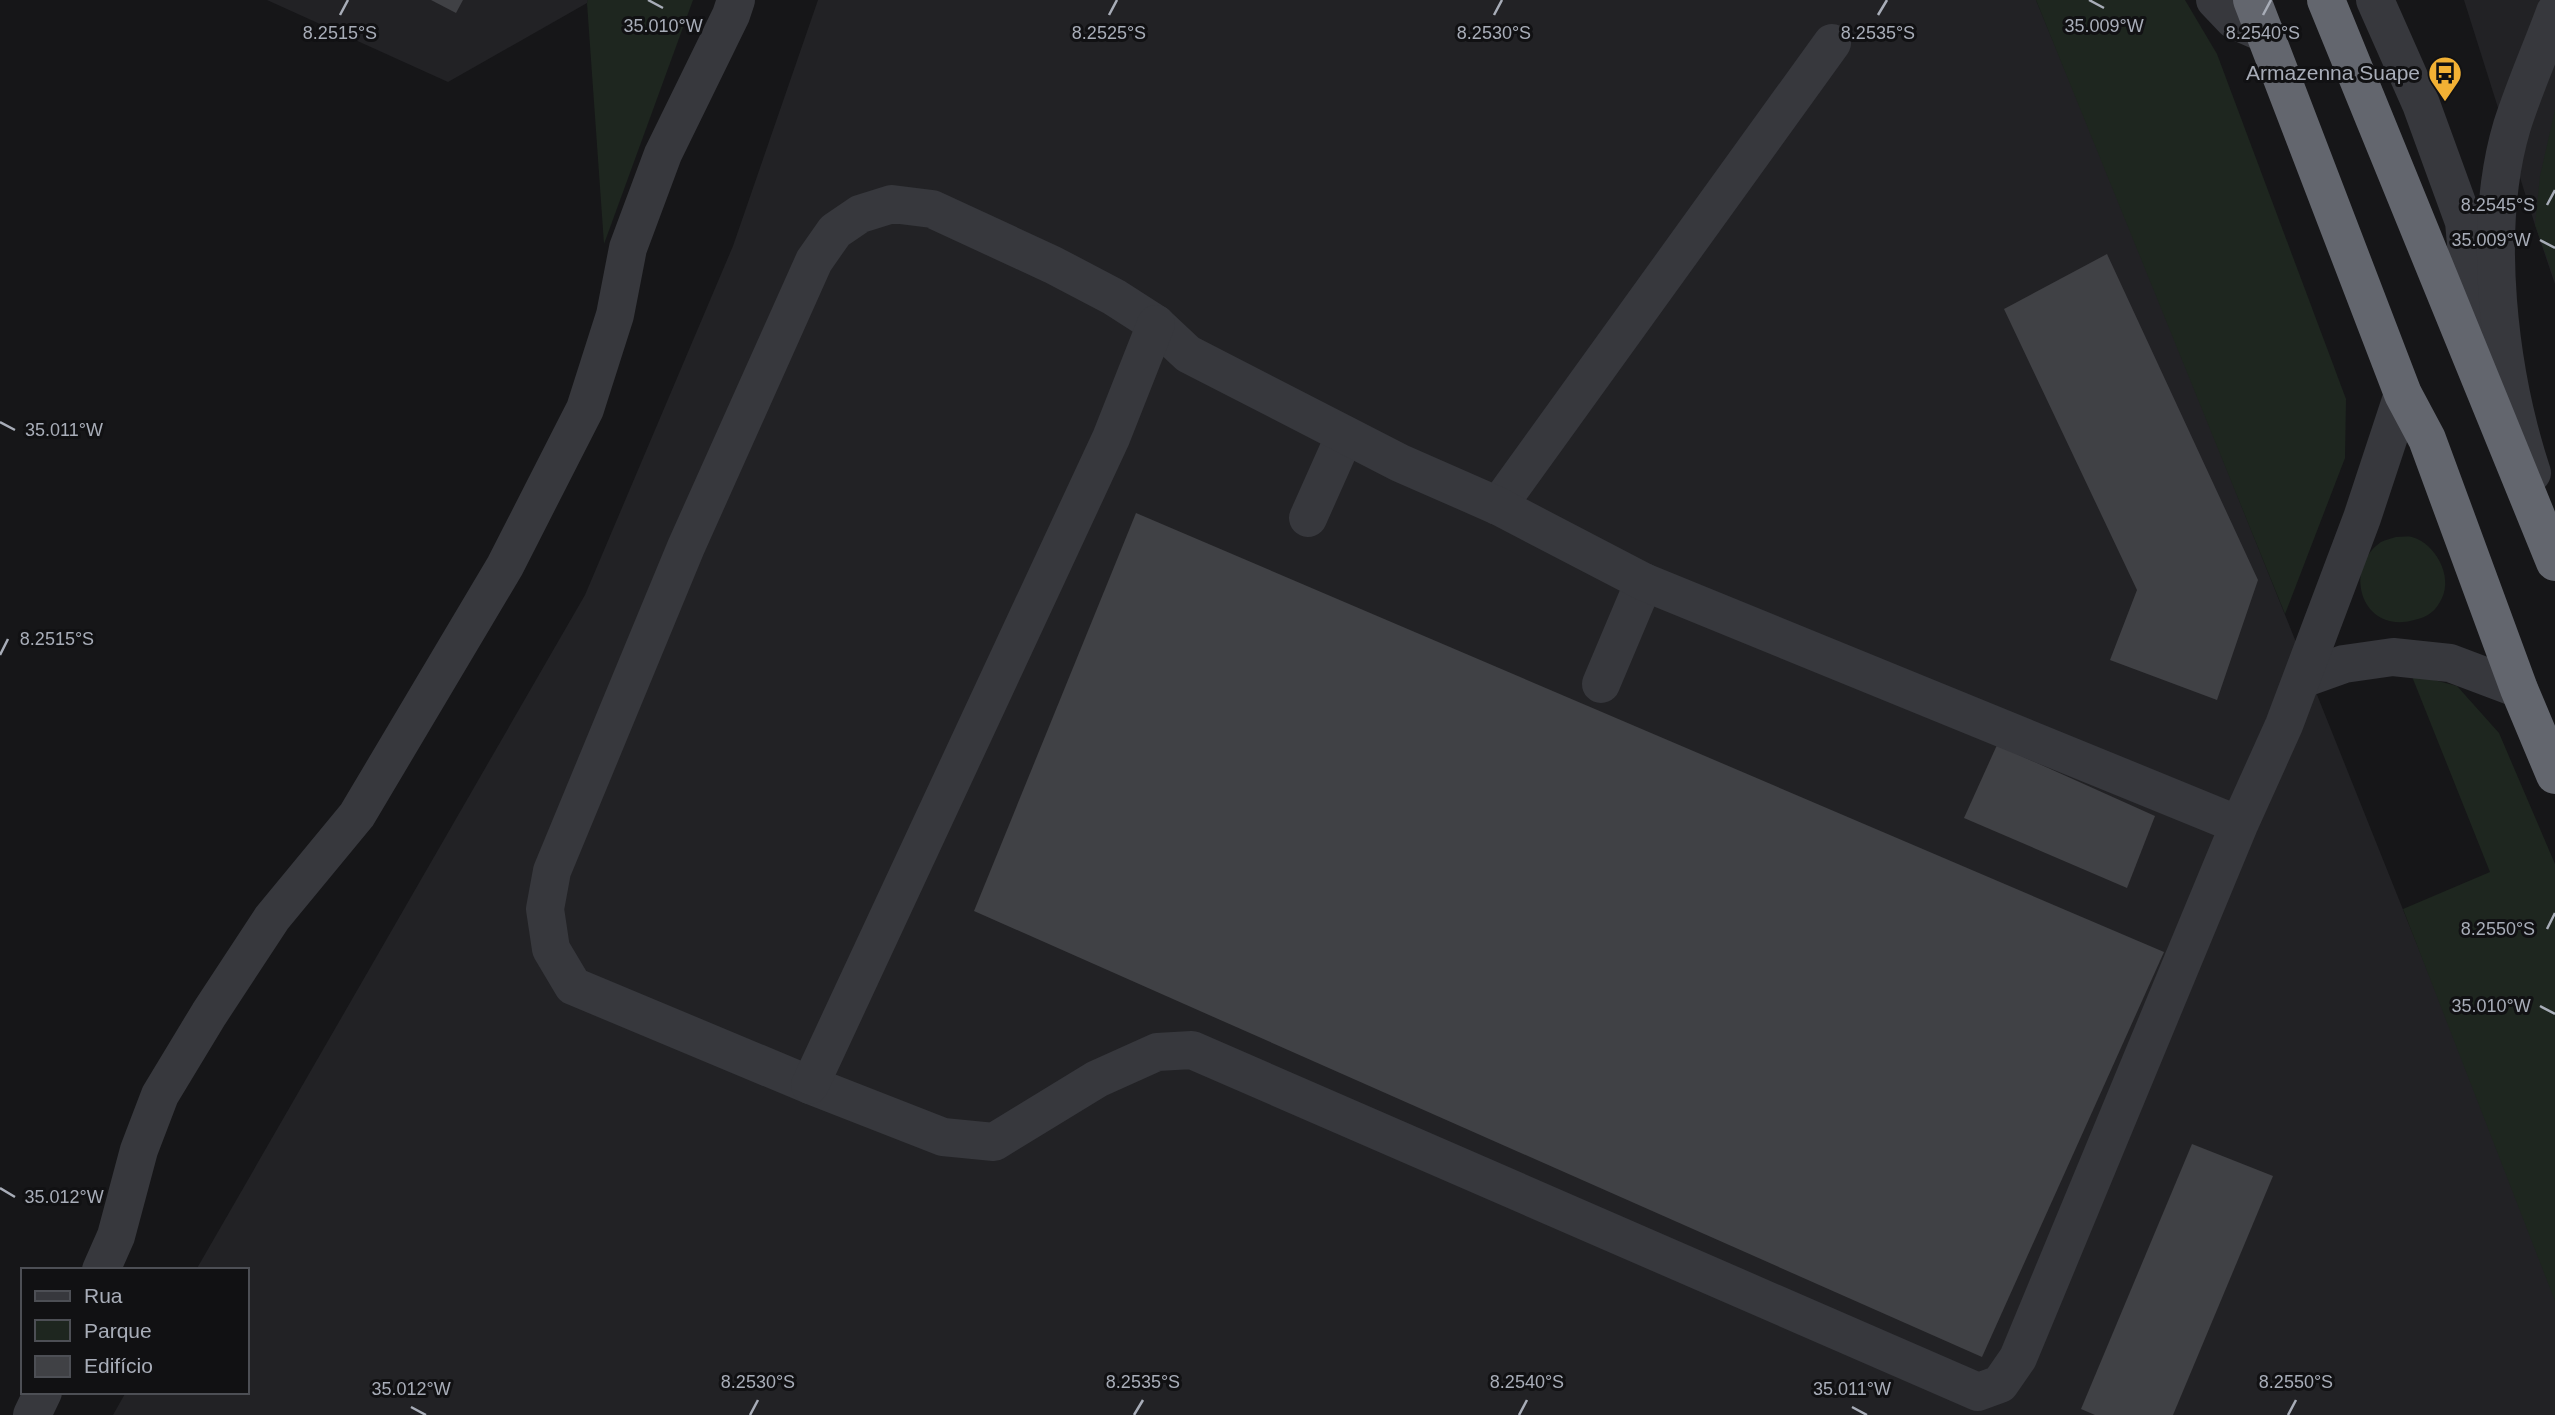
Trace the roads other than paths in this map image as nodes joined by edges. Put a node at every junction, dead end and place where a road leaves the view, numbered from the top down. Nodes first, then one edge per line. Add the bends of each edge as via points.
1 (736, 0) edge
2 (2215, 0) edge
3 (2326, 0) edge
4 (2375, 0) edge
5 (2555, 12) edge
6 (2259, 17) edge
7 (1832, 43) dead end
8 (1156, 324) junction
9 (2478, 370) junction
10 (2403, 394) junction
11 (1345, 435) junction
12 (1498, 506) junction
13 (1308, 518) dead end
14 (2555, 541) edge
15 (2555, 562) edge
16 (1644, 582) junction
17 (2302, 679) junction
18 (1601, 684) dead end
19 (2519, 689) junction
20 (2555, 775) edge
21 (2239, 825) junction
22 (810, 1085) junction
23 (102, 1268) edge
24 (42, 1394) edge
25 (32, 1415) edge

1 - 23 lane via 663,154 628,248 615,315 585,409 505,566 357,815 272,918 160,1095
2 - 6 lane via 2234,20
3 - 9 highway
4 - 9 lane via 2421,104 2464,222
5 - 14 lane via 2512,127 2501,178 2496,256 2503,345 2524,448
6 - 10 highway
7 - 12 lane
8 - 11 lane via 1188,354
8 - 22 lane via 1111,438
8 - 22 lane via 1054,265 932,209 892,204 860,214 835,231 814,261 640,659 552,871 545,909 551,949 573,986
9 - 15 highway
10 - 17 lane
10 - 19 highway via 2427,439
11 - 12 lane
11 - 13 lane
12 - 16 lane
16 - 18 lane
16 - 21 lane
17 - 19 lane via 2344,664 2393,657 2449,663
17 - 21 lane
19 - 20 highway
21 - 22 lane via 2018,1358 2000,1384 1978,1392 1192,1051 1157,1052 1097,1079 994,1142 943,1138
24 - 25 lane

